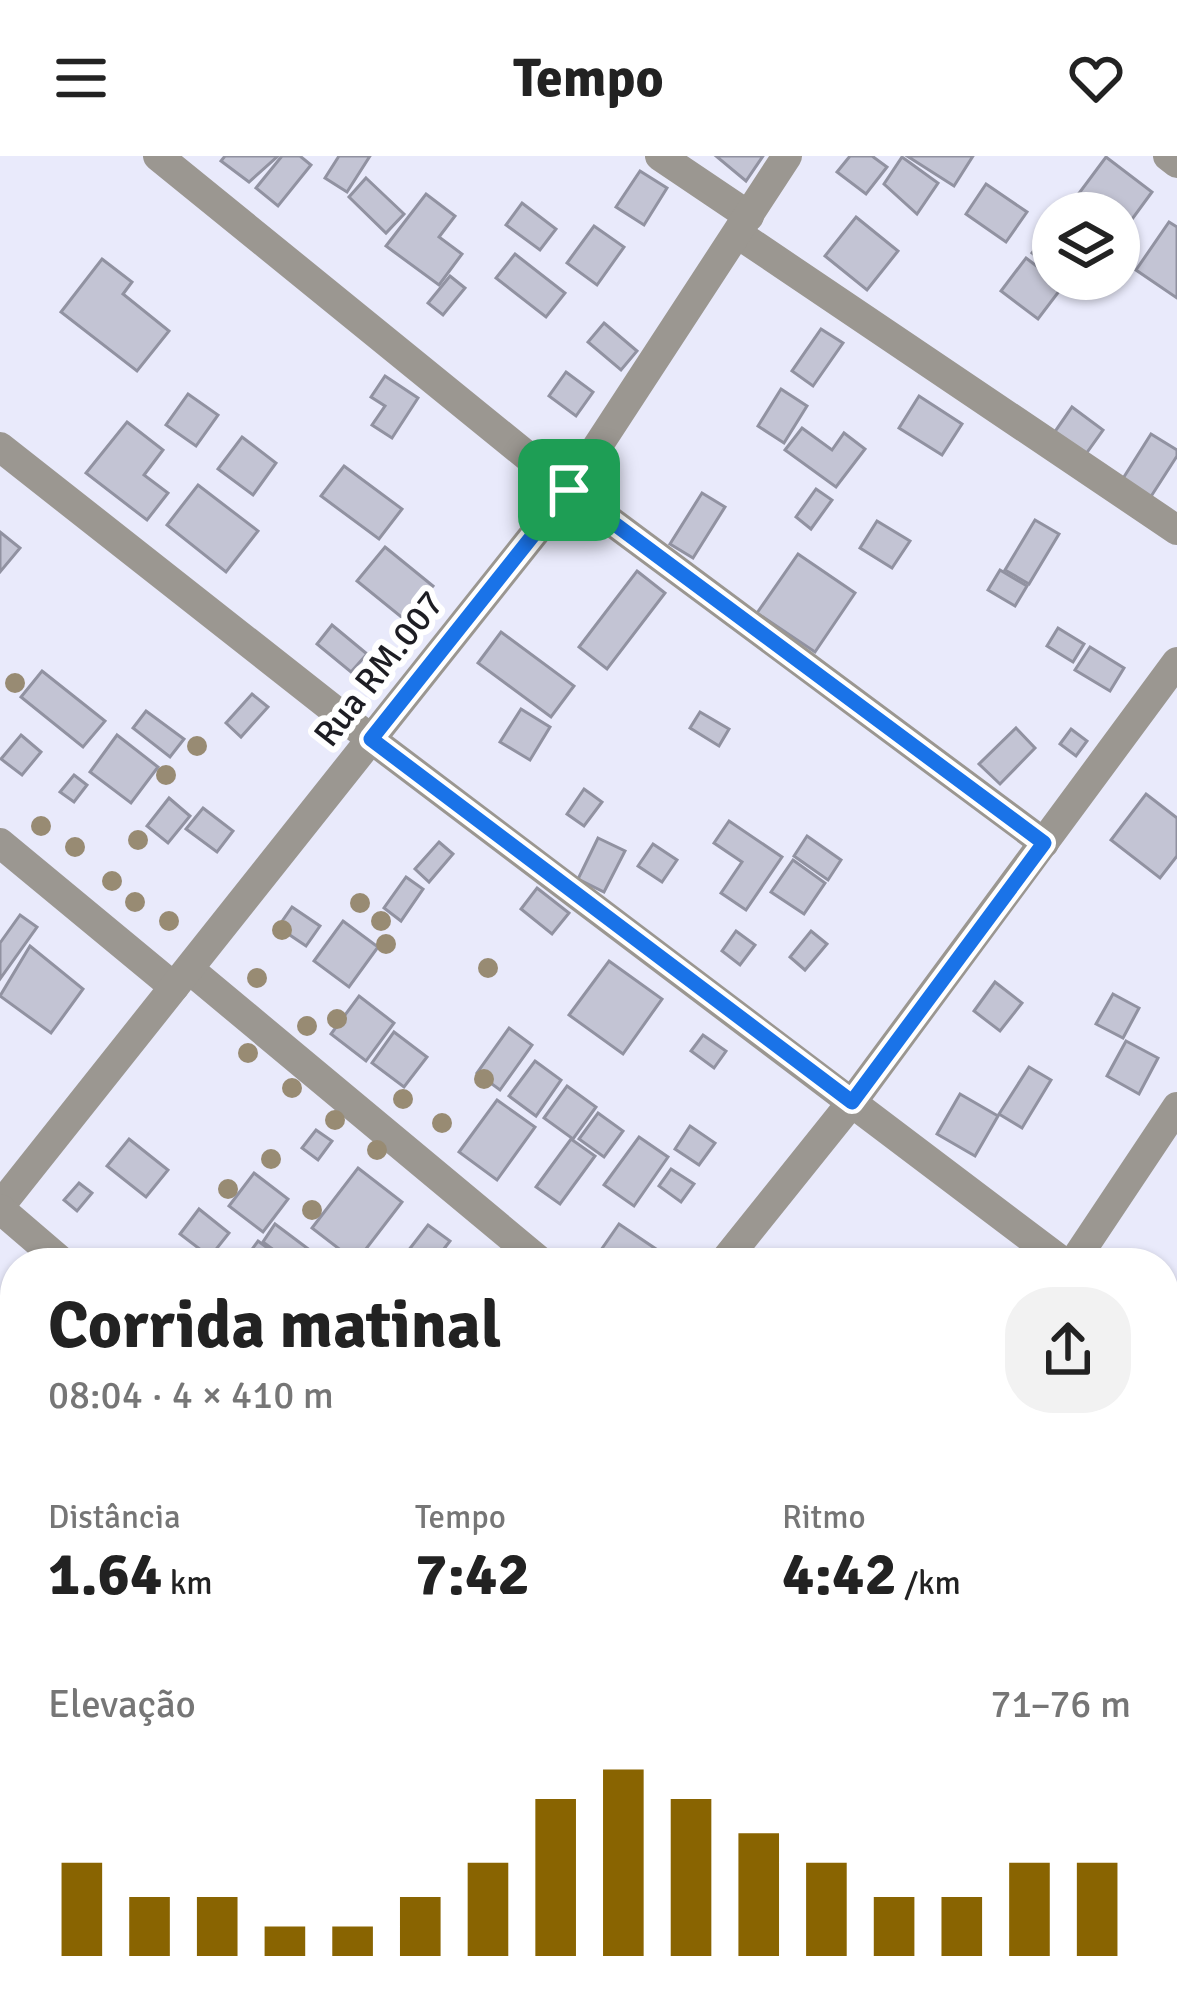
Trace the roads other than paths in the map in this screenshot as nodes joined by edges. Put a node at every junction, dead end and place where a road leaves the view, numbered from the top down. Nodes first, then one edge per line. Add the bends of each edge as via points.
1 (158, 156) edge
2 (660, 156) edge
3 (787, 156) edge
4 (1168, 156) edge
5 (1177, 163) edge
6 (743, 225) junction
7 (0, 447) edge
8 (569, 490) junction
9 (1177, 530) edge
10 (1177, 662) edge
11 (371, 739) junction
12 (0, 843) edge
13 (1044, 843) junction
14 (182, 978) junction
15 (852, 1102) junction
16 (1177, 1107) edge
17 (0, 1208) edge
18 (45, 1248) edge
19 (523, 1248) edge
20 (734, 1248) edge
21 (1049, 1248) edge
22 (1079, 1248) edge

1 - 8 street
2 - 6 street
3 - 6 street, Rua RM.007
4 - 5 street
6 - 8 street, Rua RM.007
6 - 9 street
7 - 11 street
8 - 11 street, Rua RM.007
8 - 13 street
10 - 13 street
11 - 14 street, Rua RM.007
11 - 15 street
12 - 14 street
13 - 15 street
14 - 17 street, Rua RM.007
14 - 19 street
15 - 20 street
15 - 21 street
16 - 22 street
17 - 18 street

